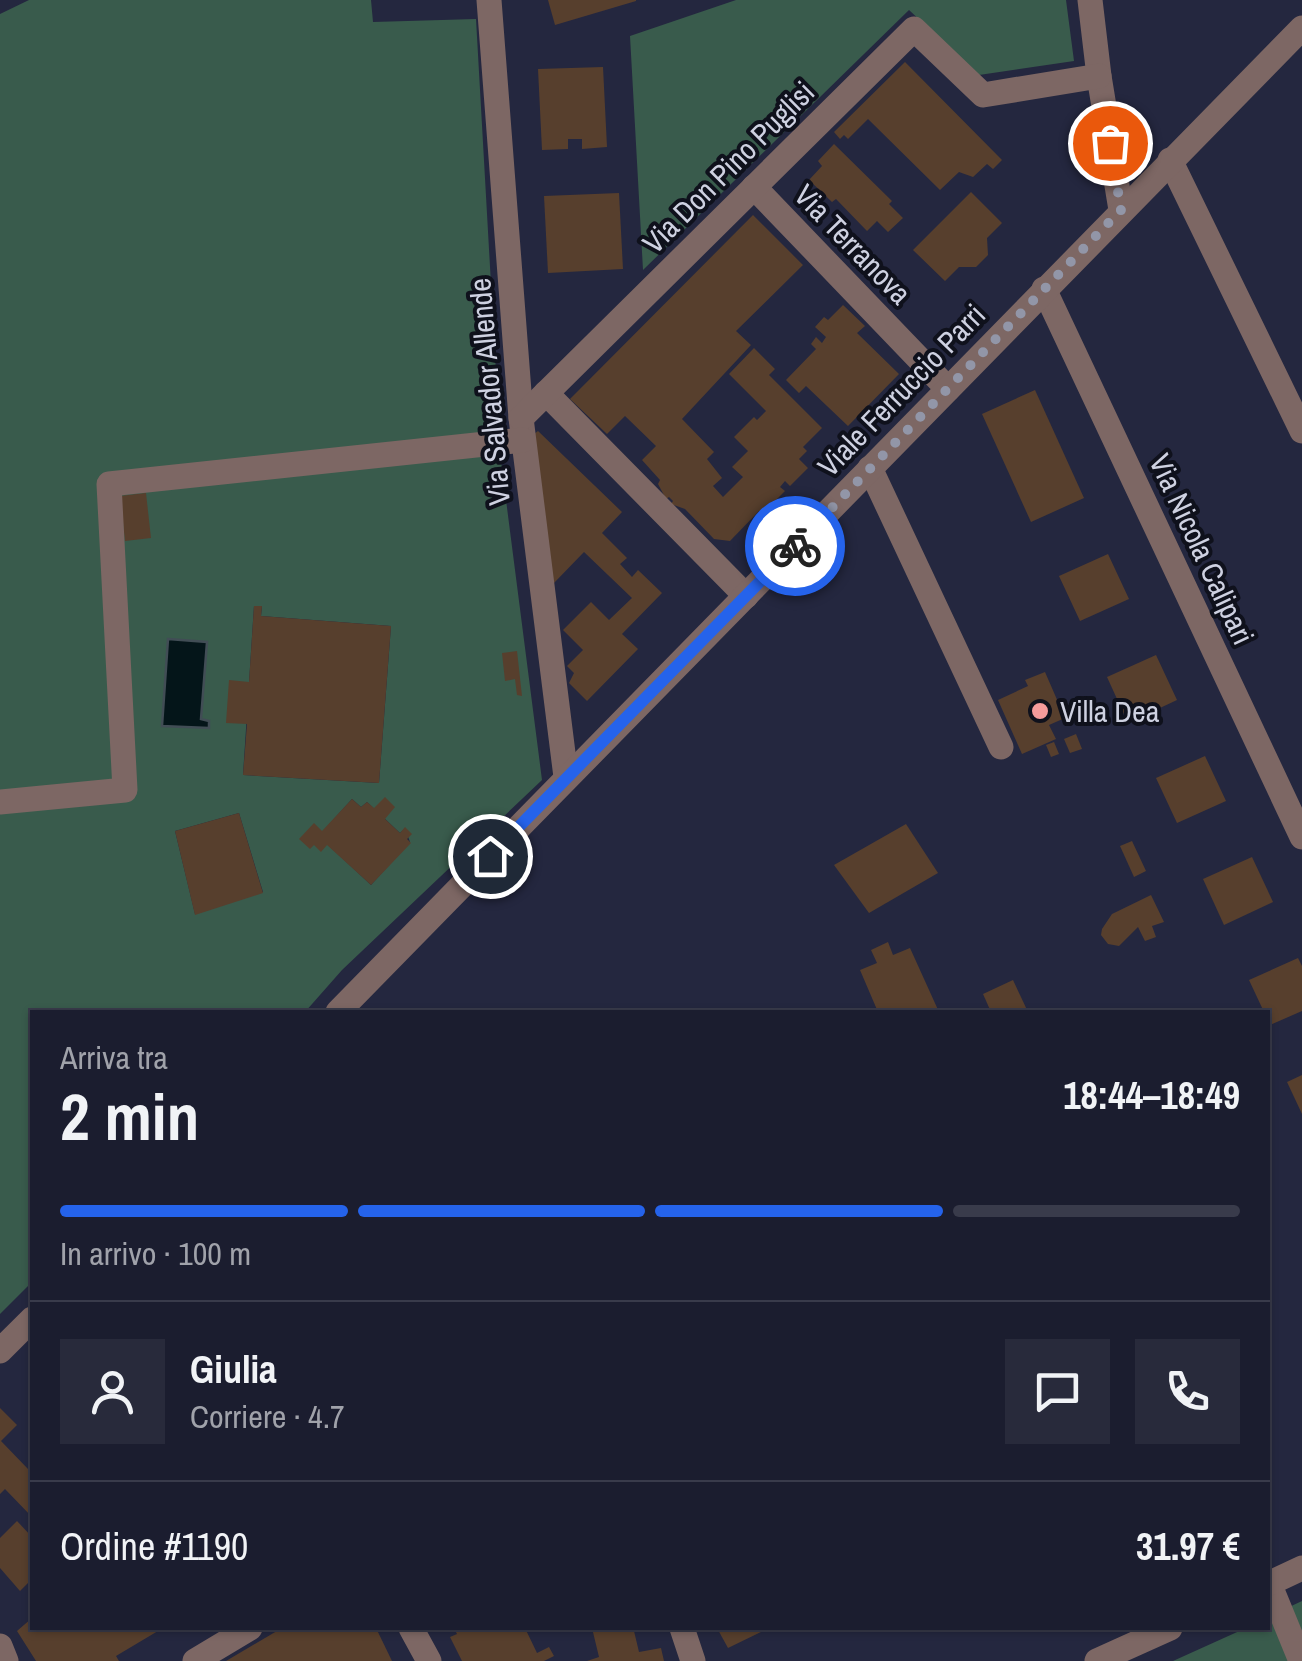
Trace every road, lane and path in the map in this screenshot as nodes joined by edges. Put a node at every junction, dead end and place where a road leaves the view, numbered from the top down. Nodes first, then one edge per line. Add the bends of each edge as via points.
1 (489, 0) edge
2 (1090, 0) edge
3 (1302, 28) edge
4 (1099, 76) junction
5 (1170, 160) junction
6 (754, 187) junction
7 (1121, 210) junction
8 (1044, 289) junction
9 (948, 388) junction
10 (546, 393) junction
11 (522, 429) junction
12 (1302, 431) edge
13 (870, 468) junction
14 (746, 596) junction
15 (1001, 748) dead end
16 (566, 777) junction
17 (0, 802) edge
18 (1302, 837) edge
19 (340, 1010) edge
20 (30, 1321) edge
21 (0, 1351) edge
22 (1302, 1568) edge
23 (1270, 1583) edge
24 (1270, 1589) edge
25 (247, 1630) edge
26 (413, 1630) edge
27 (683, 1630) edge
28 (1166, 1630) edge
29 (0, 1646) edge
30 (0, 1656) edge
31 (6, 1661) edge
32 (195, 1661) edge
33 (429, 1661) edge
34 (693, 1661) edge
35 (1098, 1661) edge
36 (1301, 1661) edge

1 - 11 street, Via Salvador Allende
2 - 4 street
3 - 5 street, Viale Ferruccio Parri
4 - 6 street, Via Don Pino Puglisi via 983,95 914,29
4 - 7 street
5 - 7 street, Viale Ferruccio Parri
5 - 12 street
6 - 9 street, Via Terranova
6 - 10 street, Via Don Pino Puglisi
7 - 8 street, Viale Ferruccio Parri
8 - 9 street, Viale Ferruccio Parri
8 - 18 street, Via Nicola Calipari
9 - 13 street, Viale Ferruccio Parri
10 - 11 street, Via Don Pino Puglisi
10 - 14 street
11 - 16 street, Via Salvador Allende
11 - 17 street via 110,484 125,790
13 - 14 street, Viale Ferruccio Parri
13 - 15 street
14 - 16 street, Viale Ferruccio Parri
16 - 19 street, Viale Ferruccio Parri
20 - 21 street
22 - 23 street
24 - 36 street
25 - 32 street
26 - 33 street
27 - 34 street
28 - 35 street
29 - 31 street
30 - 31 street

